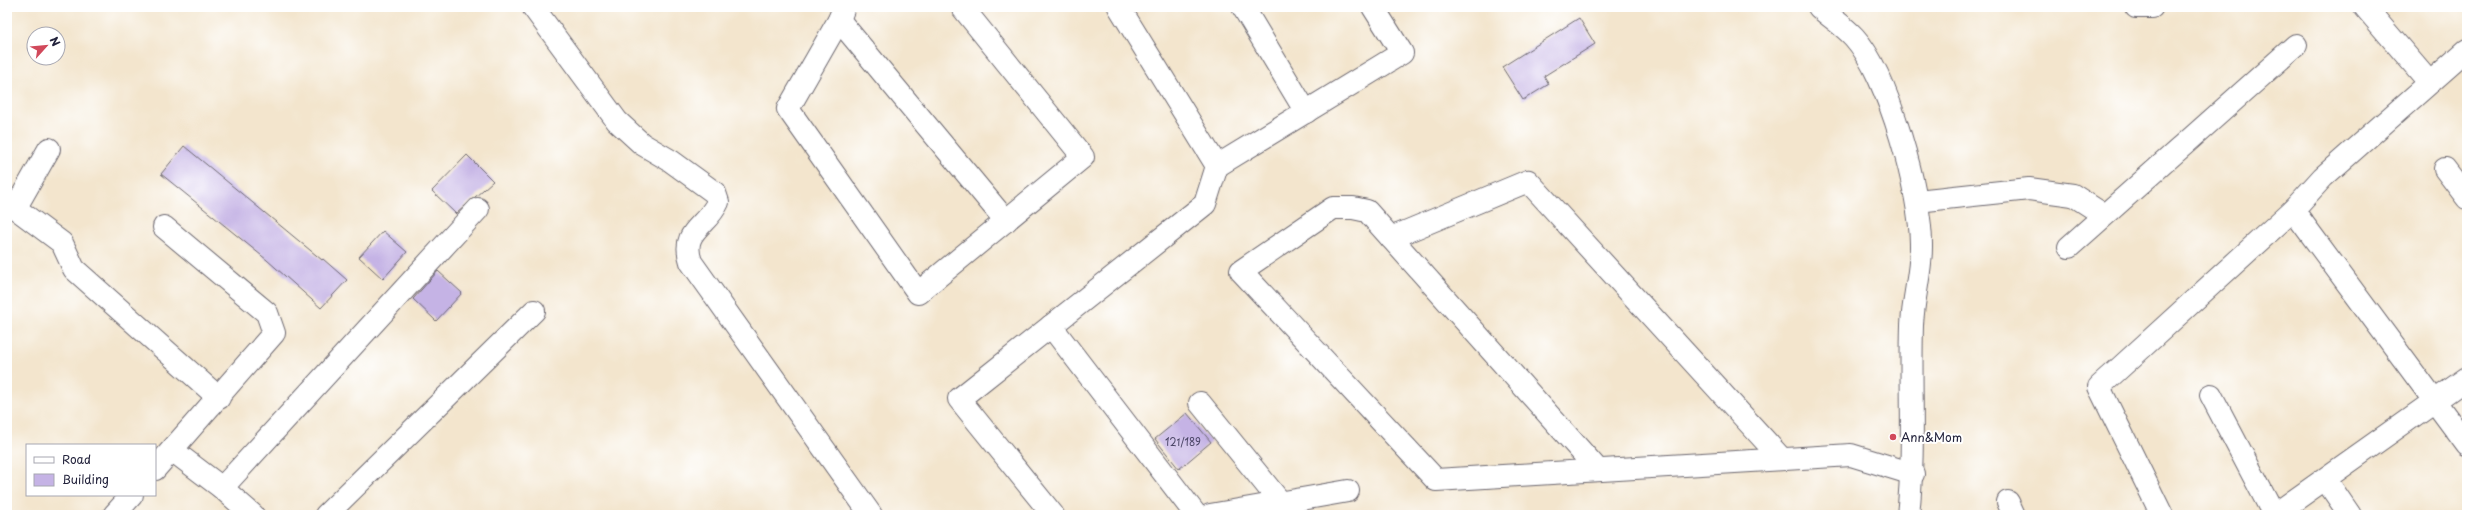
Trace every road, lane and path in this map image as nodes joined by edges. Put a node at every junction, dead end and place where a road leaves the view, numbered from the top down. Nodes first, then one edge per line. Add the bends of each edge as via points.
1 (533, 7) edge
2 (962, 7) edge
3 (1119, 7) edge
4 (1243, 7) edge
5 (1373, 7) edge
6 (1819, 7) edge
7 (2136, 7) edge
8 (2152, 7) edge
9 (2364, 7) edge
10 (842, 14) edge
11 (2296, 45) dead end
12 (2467, 50) edge
13 (2429, 82) junction
14 (1306, 112) junction
15 (49, 149) dead end
16 (1217, 166) junction
17 (2445, 169) dead end
18 (2467, 198) edge
19 (1917, 200) junction
20 (11, 205) edge
21 (478, 209) dead end
22 (2293, 210) junction
23 (2104, 215) junction
24 (1006, 221) junction
25 (164, 228) dead end
26 (1391, 238) junction
27 (2069, 247) dead end
28 (534, 311) dead end
29 (1051, 326) junction
30 (2467, 378) edge
31 (2211, 395) dead end
32 (219, 398) junction
33 (1200, 402) dead end
34 (2436, 402) junction
35 (2467, 445) edge
36 (172, 450) junction
37 (1781, 458) junction
38 (156, 468) edge
39 (1598, 470) junction
40 (1913, 474) junction
41 (2326, 480) junction
42 (222, 488) junction
43 (1348, 492) dead end
44 (131, 496) edge
45 (1281, 503) junction
46 (114, 515) edge
47 (253, 515) edge
48 (326, 515) edge
49 (871, 515) edge
50 (1053, 515) edge
51 (1196, 515) edge
52 (1210, 515) edge
53 (1908, 515) edge
54 (2162, 515) edge
55 (2274, 515) edge
56 (2350, 515) edge

1 - 49 street via 617,121 642,144 672,161 715,194 718,202 714,210 691,236 687,248 691,262
2 - 24 street via 1083,157
3 - 16 street
4 - 14 street
5 - 14 street via 1402,53
6 - 19 street via 1854,37 1878,75 1892,113
7 - 8 street
9 - 13 street
10 - 24 street
10 - 24 street via 788,109 918,294
11 - 23 street
12 - 13 street
13 - 22 street via 2323,177
14 - 16 street
15 - 20 street
16 - 29 street via 1205,204
17 - 18 street
19 - 23 street via 2028,189 2073,195
19 - 40 street via 1921,247 1912,324
20 - 32 street via 62,243 74,269
21 - 42 street
22 - 34 street
22 - 54 street via 2099,387
23 - 27 street
25 - 32 street via 267,313 274,333
26 - 37 street via 1528,181
26 - 39 street
26 - 39 street via 1368,211 1333,208 1241,271 1436,480
28 - 48 street
29 - 50 street via 959,399
29 - 51 street
30 - 34 street
31 - 55 street
32 - 36 street
33 - 45 street
34 - 35 street
34 - 41 street
36 - 38 street
36 - 42 street
37 - 39 street
37 - 40 street via 1851,455
40 - 53 street
41 - 55 street
41 - 56 street
42 - 47 street
43 - 45 street
44 - 46 street
45 - 52 street

